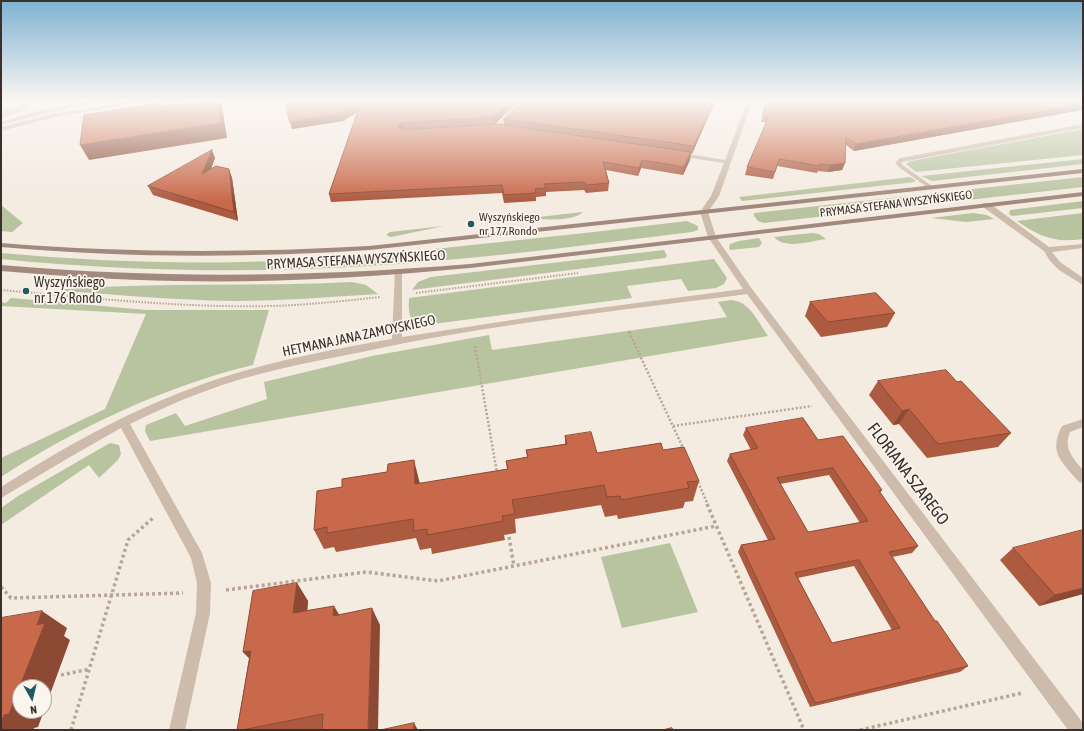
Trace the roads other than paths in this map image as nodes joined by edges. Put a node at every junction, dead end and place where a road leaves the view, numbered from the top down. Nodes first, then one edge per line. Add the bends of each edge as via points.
1 (737, 134) edge
2 (1039, 134) edge
3 (671, 154) edge
4 (727, 162) junction
5 (1083, 171) edge
6 (930, 187) junction
7 (1083, 194) edge
8 (986, 205) junction
9 (704, 212) junction
10 (712, 238) junction
11 (1, 246) edge
12 (1083, 246) edge
13 (1047, 250) junction
14 (1, 268) edge
15 (398, 272) junction
16 (1083, 282) edge
17 (749, 291) junction
18 (397, 340) junction
19 (124, 423) junction
20 (1083, 423) edge
21 (1083, 478) edge
22 (1, 494) edge
23 (177, 730) edge
24 (1078, 730) edge

1 - 4 street
2 - 6 street, PRYMASA STEFANA WYSZYŃSKIEGO via 900,160 898,163 902,167
3 - 4 street
4 - 9 street via 715,196
5 - 6 main road, PRYMASA STEFANA WYSZYŃSKIEGO
6 - 9 main road, PRYMASA STEFANA WYSZYŃSKIEGO
7 - 8 main road, PRYMASA STEFANA WYSZYŃSKIEGO
8 - 10 main road, PRYMASA STEFANA WYSZYŃSKIEGO
8 - 13 street
9 - 10 street
9 - 11 main road, PRYMASA STEFANA WYSZYŃSKIEGO via 408,245 327,251 141,254
10 - 15 main road, PRYMASA STEFANA WYSZYŃSKIEGO
10 - 17 street, FLORIANA SZAREGO
12 - 13 street
13 - 16 street via 1049,256
14 - 15 main road, PRYMASA STEFANA WYSZYŃSKIEGO via 95,276 179,278 283,278
15 - 18 street
17 - 18 street, HETMANA JANA ZAMOYSKIEGO
17 - 24 street, FLORIANA SZAREGO
18 - 19 street, HETMANA JANA ZAMOYSKIEGO via 235,378 199,390
19 - 22 street, HETMANA JANA ZAMOYSKIEGO via 76,448
19 - 23 street via 197,557 202,572 205,592 203,613
20 - 21 street via 1066,429 1060,440 1064,456

